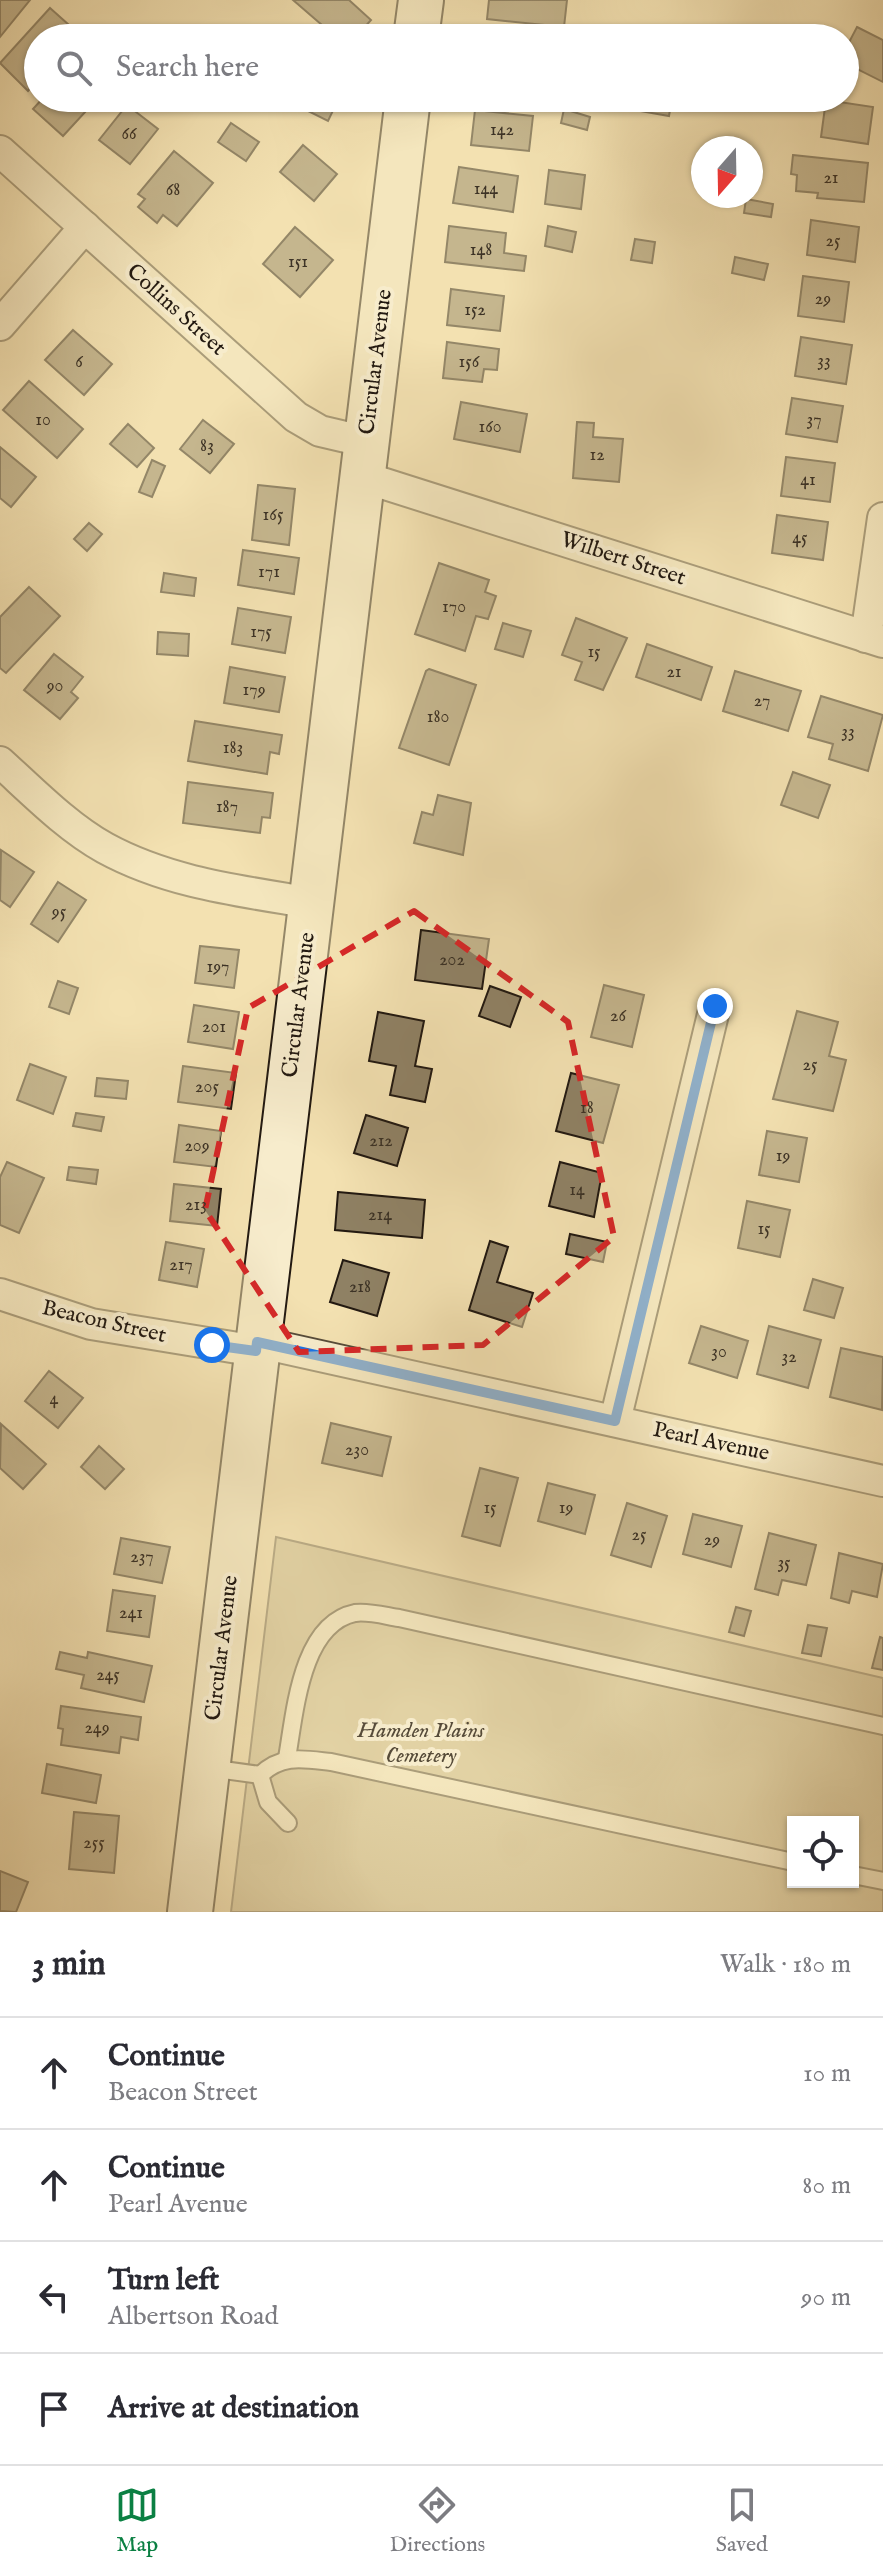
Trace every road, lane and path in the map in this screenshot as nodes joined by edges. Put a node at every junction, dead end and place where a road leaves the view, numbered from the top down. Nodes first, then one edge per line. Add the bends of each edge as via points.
1 (421, 0) edge
2 (418, 24) edge
3 (406, 112) edge
4 (0, 151) edge
5 (85, 227) junction
6 (0, 325) edge
7 (365, 460) junction
8 (883, 518) edge
9 (874, 640) edge
10 (0, 762) edge
11 (312, 903) junction
12 (715, 1006) dead end
13 (3, 1300) edge
14 (257, 1346) junction
15 (615, 1421) junction
16 (883, 1481) edge
17 (883, 1726) edge
18 (287, 1758) junction
19 (207, 1768) junction
20 (260, 1775) junction
21 (288, 1823) dead end
22 (787, 1861) edge
23 (859, 1876) edge
24 (883, 1881) edge
25 (190, 1912) edge

1 - 2 main road
3 - 7 main road, Circular Avenue
4 - 5 street, Collins Street
5 - 6 street
5 - 7 street, Collins Street via 296,417
7 - 9 street, Wilbert Street
7 - 11 main road, Circular Avenue
8 - 9 street
10 - 11 street via 104,847 188,882
11 - 14 main road, Circular Avenue
12 - 15 street
13 - 14 street, Beacon Street via 91,1324
14 - 15 street, Pearl Avenue
14 - 19 main road, Circular Avenue
15 - 16 street, Pearl Avenue
17 - 18 lane via 357,1612 333,1621 315,1638
18 - 20 lane
18 - 22 lane via 331,1762
19 - 20 lane
19 - 25 main road, Circular Avenue
20 - 21 lane via 268,1802
23 - 24 lane

